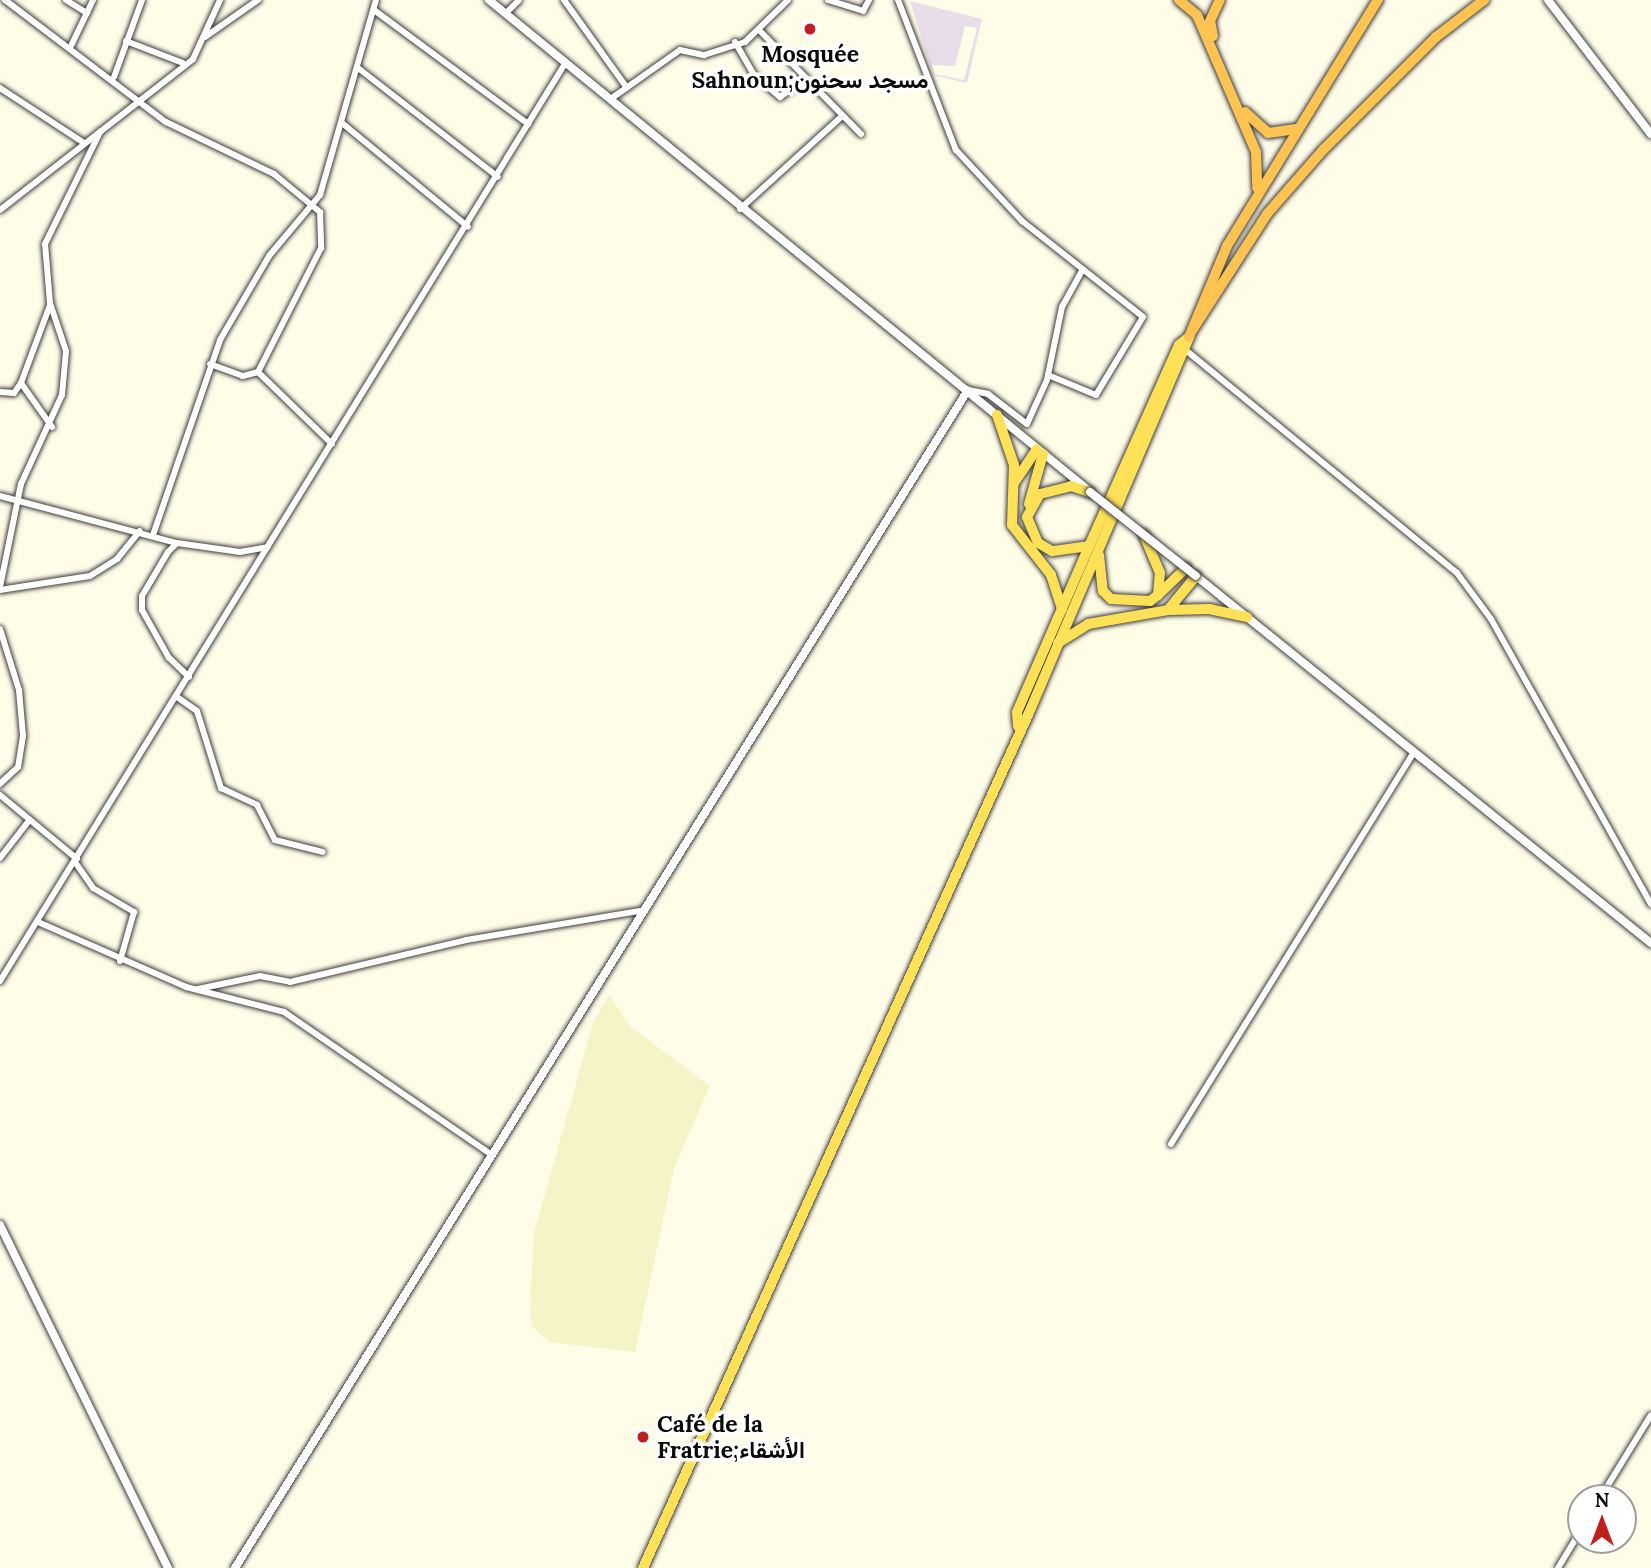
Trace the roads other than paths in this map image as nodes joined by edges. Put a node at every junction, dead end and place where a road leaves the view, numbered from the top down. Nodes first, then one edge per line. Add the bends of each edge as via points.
1 (5, 0) edge
2 (66, 0) edge
3 (93, 0) edge
4 (142, 0) edge
5 (220, 0) edge
6 (258, 0) edge
7 (376, 0) edge
8 (489, 0) edge
9 (519, 0) edge
10 (564, 0) edge
11 (788, 0) edge
12 (828, 0) edge
13 (869, 0) edge
14 (898, 0) edge
15 (1179, 0) edge
16 (1220, 0) edge
17 (1484, 0) edge
18 (1548, 0) edge
19 (1376, 3) edge
20 (374, 10) junction
21 (87, 13) junction
22 (506, 13) junction
23 (761, 32) junction
24 (204, 38) junction
25 (126, 41) junction
26 (735, 42) junction
27 (71, 46) junction
28 (566, 62) junction
29 (183, 63) junction
30 (358, 68) junction
31 (114, 77) junction
32 (805, 79) junction
33 (0, 88) edge
34 (627, 88) junction
35 (612, 97) junction
36 (140, 99) junction
37 (841, 117) junction
38 (342, 123) junction
39 (528, 124) junction
40 (1298, 129) junction
41 (100, 132) junction
42 (861, 134) dead end
43 (1651, 134) edge
44 (84, 143) junction
45 (498, 177) junction
46 (1255, 198) junction
47 (314, 204) junction
48 (740, 209) junction
49 (0, 210) edge
50 (468, 227) junction
51 (1083, 269) junction
52 (50, 303) junction
53 (1191, 333) junction
54 (1183, 347) junction
55 (210, 365) junction
56 (258, 372) junction
57 (1048, 374) junction
58 (21, 383) junction
59 (968, 390) junction
60 (0, 392) edge
61 (997, 415) junction
62 (51, 427) junction
63 (332, 443) junction
64 (1040, 451) junction
65 (1012, 485) junction
66 (1090, 492) junction
67 (0, 496) edge
68 (17, 502) junction
69 (1028, 505) junction
70 (140, 531) junction
71 (1144, 534) junction
72 (153, 535) junction
73 (177, 543) junction
74 (1089, 546) junction
75 (268, 547) junction
76 (1098, 552) junction
77 (1186, 568) junction
78 (1196, 576) junction
79 (0, 589) edge
80 (1158, 595) junction
81 (1062, 609) junction
82 (1168, 610) junction
83 (1247, 617) junction
84 (0, 629) edge
85 (7, 643) junction
86 (1058, 643) junction
87 (0, 653) edge
88 (189, 677) junction
89 (177, 697) junction
90 (1018, 726) junction
91 (1415, 752) junction
92 (0, 784) edge
93 (0, 795) edge
94 (28, 822) junction
95 (323, 852) dead end
96 (0, 858) edge
97 (76, 861) junction
98 (1651, 904) edge
99 (645, 910) junction
100 (38, 922) junction
101 (1651, 943) edge
102 (120, 961) junction
103 (0, 981) edge
104 (196, 990) junction
105 (1171, 1144) dead end
106 (492, 1155) junction
107 (0, 1225) edge
108 (1651, 1415) edge
109 (1609, 1484) edge
110 (168, 1568) edge
111 (235, 1568) edge
112 (643, 1568) edge

1 - 27 street
2 - 21 street
3 - 21 street
4 - 25 street
5 - 24 street
6 - 24 street
7 - 20 street
8 - 22 street
9 - 22 street
10 - 34 street
11 - 23 street
12 - 13 street via 863,11
14 - 51 street via 956,150 1022,221
15 - 46 highway via 1197,15 1256,152
16 - 40 highway via 1210,30 1251,122 1268,133
17 - 53 highway via 1436,37 1316,158 1267,214
18 - 43 street
19 - 40 highway
20 - 30 street
20 - 39 street
21 - 27 street
22 - 28 street
23 - 26 street
23 - 32 street
24 - 29 street via 193,59
25 - 29 street
25 - 31 street
26 - 32 street via 755,76 780,97
26 - 34 street via 704,55 680,50
27 - 31 street
28 - 35 street
28 - 39 street
29 - 36 street
30 - 38 street
30 - 45 street
31 - 36 street
32 - 37 street
33 - 44 street
34 - 35 street
35 - 48 street
36 - 41 street
36 - 47 street via 183,133 256,164
37 - 42 street
37 - 48 street
38 - 47 street
38 - 50 street
39 - 45 street
40 - 46 highway
41 - 44 street
41 - 52 street via 45,244
44 - 49 street
45 - 50 street
46 - 53 highway
47 - 55 street via 269,256
47 - 56 street via 324,239
48 - 59 street
50 - 63 street
51 - 57 street via 1062,307
51 - 57 street via 1144,322 1096,395
52 - 58 street
52 - 62 street via 66,351
53 - 54 main road
54 - 74 main road
54 - 76 main road
54 - 98 street via 1457,573 1491,619
55 - 56 street via 243,376
55 - 72 street
56 - 63 street
57 - 59 street via 1025,426 988,394
58 - 60 street via 14,393
58 - 62 street
59 - 61 street
59 - 99 street
61 - 64 street
61 - 65 main road via 1010,445
62 - 68 street via 24,475
63 - 75 street
64 - 65 main road
64 - 66 street
64 - 69 main road
65 - 81 main road via 1012,525 1051,575
66 - 69 main road via 1056,488
66 - 71 street, bridge
67 - 68 street
68 - 70 street
68 - 79 street
69 - 74 main road via 1038,543 1066,552
70 - 72 street
70 - 79 street via 117,559 90,576
71 - 77 street, bridge
71 - 80 main road via 1157,556
72 - 73 street
73 - 75 street via 240,552
73 - 88 street via 141,604 169,658
74 - 81 main road
75 - 88 street
76 - 80 main road via 1103,591 1111,599 1143,604
76 - 86 main road
77 - 78 street, bridge
77 - 80 main road
78 - 82 main road
78 - 83 street
81 - 90 main road via 1017,712
82 - 83 main road
82 - 86 main road via 1088,624
83 - 91 street
84 - 85 street
85 - 87 street
85 - 92 street via 23,736 18,767
86 - 90 main road
88 - 89 street
89 - 95 street via 197,712 221,788 257,805 275,839
89 - 97 street
90 - 112 main road
91 - 101 street
91 - 105 street
93 - 94 street
94 - 96 street
94 - 97 street
97 - 100 street
97 - 102 street via 93,888 134,912
99 - 104 street via 466,940 289,982 260,976
99 - 106 street
100 - 102 street
100 - 103 street
102 - 104 street
104 - 106 street via 284,1012
106 - 111 street
107 - 110 street
108 - 109 street

